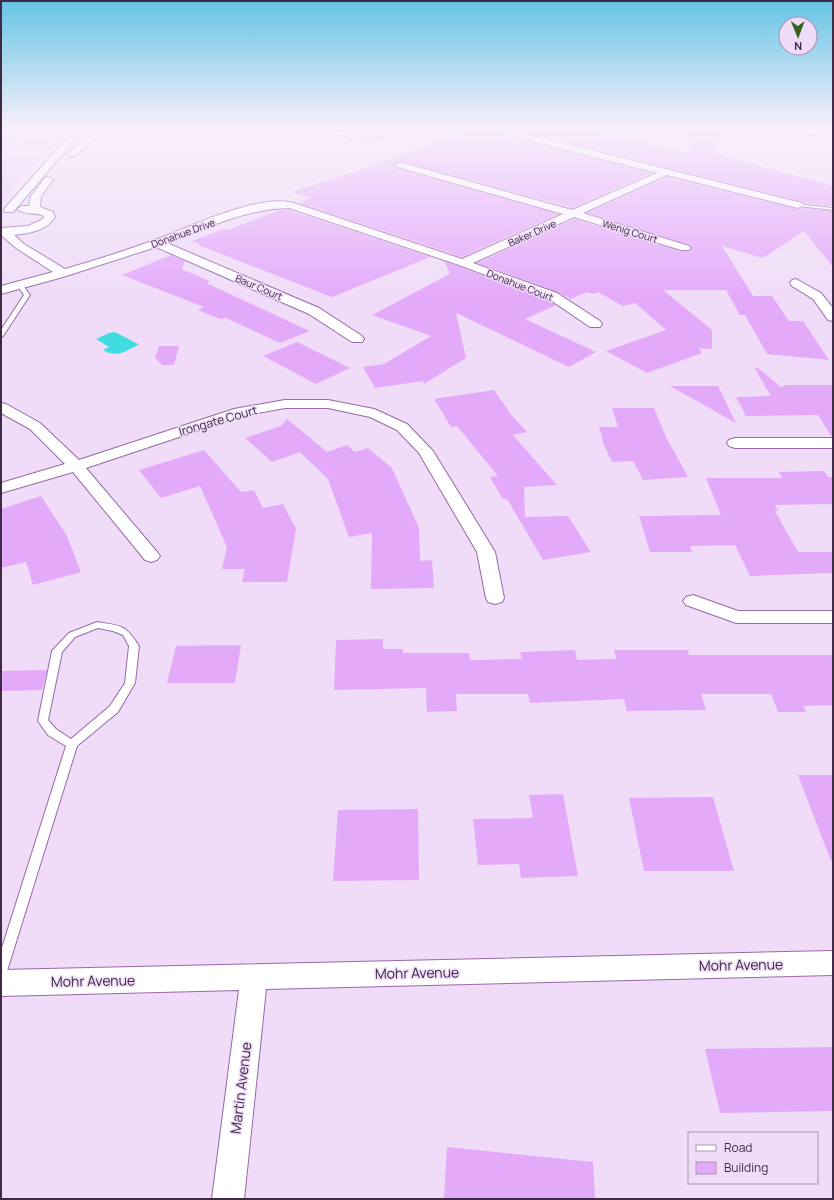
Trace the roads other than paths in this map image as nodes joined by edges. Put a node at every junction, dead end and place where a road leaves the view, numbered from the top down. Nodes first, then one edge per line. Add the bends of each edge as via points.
1 (30, 184) edge
2 (46, 184) edge
3 (467, 184) edge
4 (640, 184) edge
5 (714, 184) edge
6 (798, 205) joint
7 (34, 209) junction
8 (833, 209) edge
9 (5, 211) edge
10 (574, 214) junction
11 (34, 227) junction
12 (2, 231) edge
13 (156, 243) junction
14 (685, 248) dead end
15 (43, 259) junction
16 (463, 263) junction
17 (63, 273) junction
18 (796, 283) dead end
19 (20, 285) junction
20 (1, 290) edge
21 (833, 317) edge
22 (595, 324) dead end
23 (1, 335) edge
24 (357, 339) dead end
25 (1, 407) edge
26 (735, 443) dead end
27 (833, 443) edge
28 (76, 466) junction
29 (1, 488) edge
30 (151, 556) dead end
31 (495, 598) dead end
32 (693, 601) dead end
33 (833, 617) edge
34 (72, 744) junction
35 (833, 963) edge
36 (1, 971) edge
37 (254, 977) junction
38 (1, 983) edge
39 (228, 1199) edge

1 - 9 street
2 - 7 street via 36,196
3 - 10 street, Wenig Court
4 - 10 street, Baker Drive
5 - 6 street
6 - 8 lane
7 - 9 street
7 - 11 street via 46,212 50,217 45,223
10 - 14 street, Wenig Court
10 - 16 street, Baker Drive
11 - 12 street
11 - 15 street via 33,236
12 - 15 street via 20,246
13 - 16 street, Donahue Drive via 253,207 290,205
13 - 17 street, Donahue Drive
13 - 24 street, Baur Court via 314,310
15 - 17 street
16 - 22 street, Donahue Court via 552,296
17 - 19 street, Donahue Drive
18 - 21 street via 817,296
19 - 20 street, Donahue Drive
19 - 23 lane via 27,295
25 - 28 street via 35,426
26 - 27 street
28 - 29 street, Irongate Court
28 - 30 street
28 - 31 street, Irongate Court via 247,411 285,404 328,404 374,413 402,427 425,452 486,552
32 - 33 street via 736,617
34 - 34 lane via 114,709 130,683 134,646 126,634 115,628 97,625 72,635 57,651 43,721 52,732
34 - 36 lane
35 - 37 street, Mohr Avenue
37 - 38 street, Mohr Avenue
37 - 39 street, Martin Avenue

